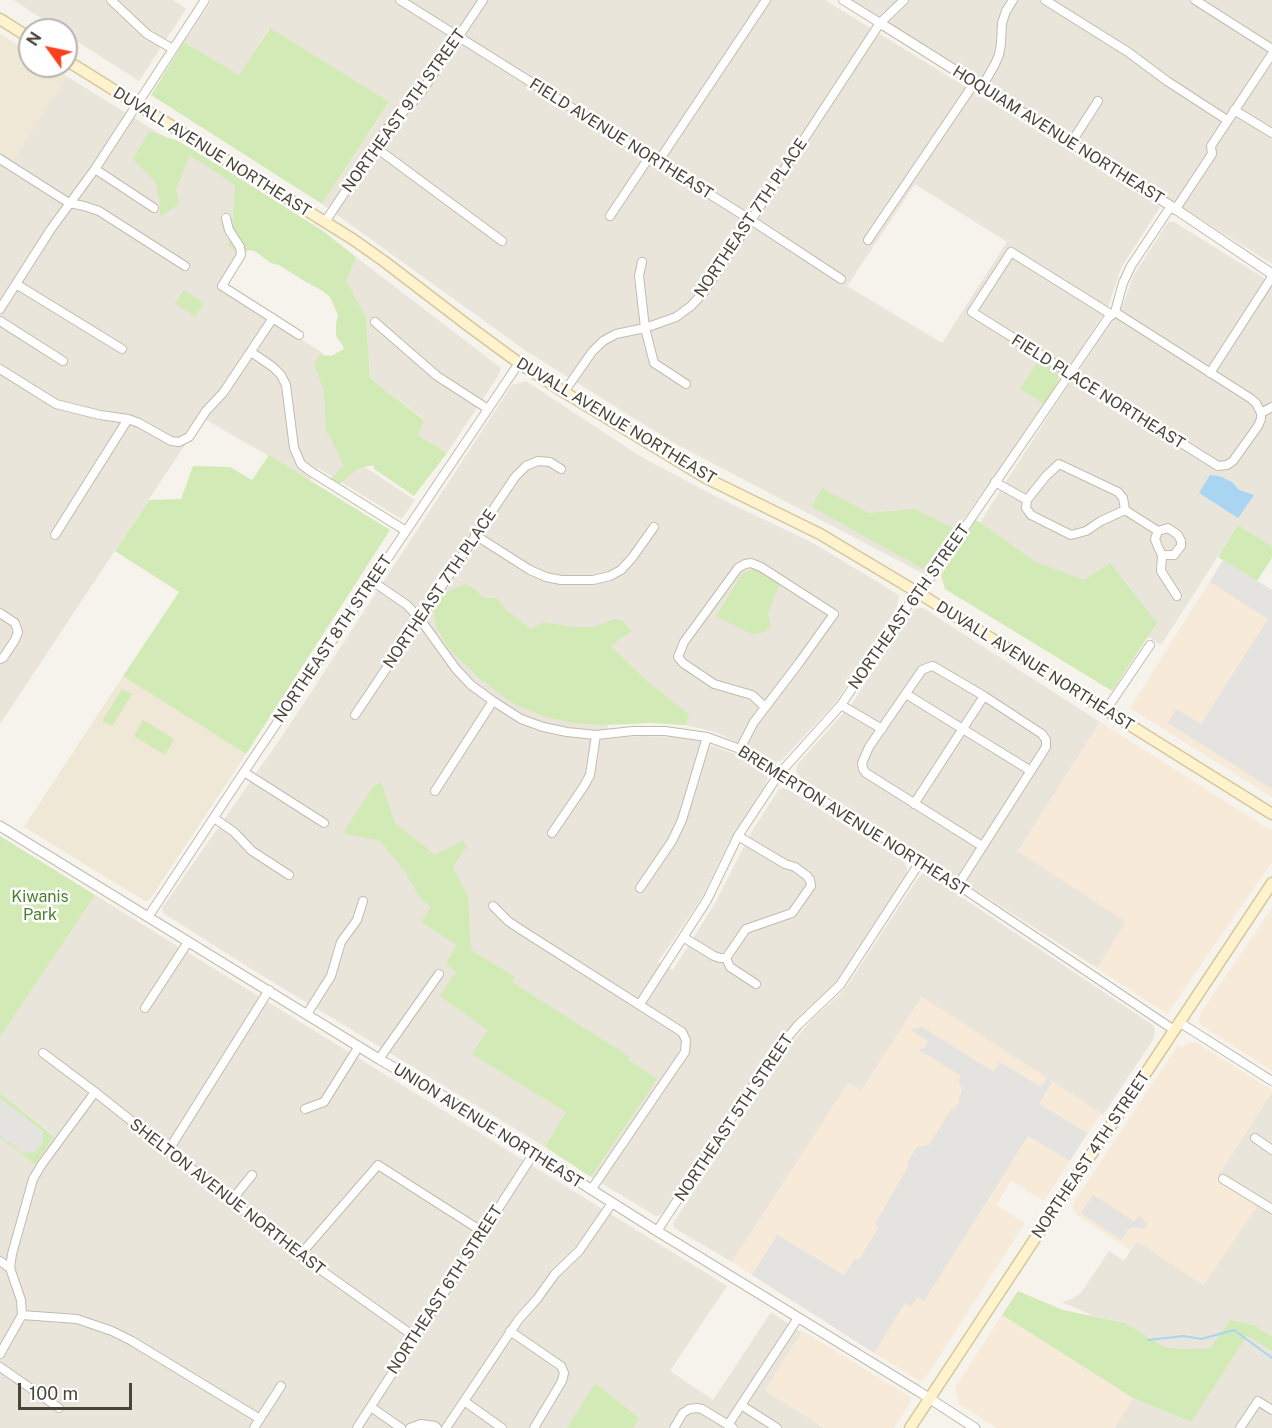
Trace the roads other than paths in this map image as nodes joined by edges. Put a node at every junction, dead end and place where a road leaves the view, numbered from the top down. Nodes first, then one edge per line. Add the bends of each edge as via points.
1 (111, 0) edge
2 (205, 0) edge
3 (400, 0) edge
4 (483, 0) edge
5 (766, 0) edge
6 (843, 0) edge
7 (904, 0) edge
8 (1012, 0) edge
9 (1045, 0) edge
10 (1195, 0) edge
11 (0, 19) edge
12 (880, 23) junction
13 (18, 30) edge
14 (458, 37) junction
15 (173, 49) junction
16 (1272, 49) edge
17 (1272, 54) edge
18 (78, 68) edge
19 (978, 84) junction
20 (1098, 102) dead end
21 (137, 105) junction
22 (1234, 110) junction
23 (1227, 120) junction
24 (1272, 133) edge
25 (1071, 143) junction
26 (375, 147) junction
27 (650, 156) junction
28 (0, 159) edge
29 (658, 162) junction
30 (95, 169) junction
31 (69, 203) junction
32 (154, 208) dead end
33 (1173, 208) junction
34 (610, 216) dead end
35 (226, 218) dead end
36 (751, 220) junction
37 (325, 222) junction
38 (868, 240) dead end
39 (502, 241) dead end
40 (642, 262) dead end
41 (185, 266) dead end
42 (1272, 275) edge
43 (841, 279) dead end
44 (16, 284) junction
45 (0, 309) edge
46 (1113, 313) junction
47 (273, 318) junction
48 (0, 321) edge
49 (375, 322) dead end
50 (645, 328) junction
51 (298, 335) dead end
52 (122, 349) dead end
53 (251, 352) junction
54 (63, 361) dead end
55 (519, 363) junction
56 (0, 369) edge
57 (1210, 373) junction
58 (1070, 375) junction
59 (687, 384) dead end
60 (564, 392) junction
61 (1272, 408) edge
62 (488, 409) junction
63 (1261, 413) junction
64 (129, 419) junction
65 (561, 469) dead end
66 (995, 482) junction
67 (1028, 500) junction
68 (1125, 510) junction
69 (654, 526) dead end
70 (406, 531) junction
71 (1158, 531) junction
72 (55, 535) dead end
73 (475, 535) junction
74 (1162, 555) junction
75 (372, 581) junction
76 (917, 592) junction
77 (1177, 596) dead end
78 (0, 613) edge
79 (420, 619) junction
80 (1150, 645) dead end
81 (0, 659) edge
82 (906, 694) junction
83 (984, 696) junction
84 (494, 701) junction
85 (841, 705) junction
86 (765, 707) junction
87 (1106, 710) junction
88 (355, 715) dead end
89 (882, 729) junction
90 (963, 729) junction
91 (596, 735) junction
92 (706, 737) junction
93 (740, 749) junction
94 (244, 771) junction
95 (1031, 771) junction
96 (779, 774) junction
97 (435, 791) dead end
98 (914, 804) junction
99 (1272, 814) edge
100 (214, 818) junction
101 (324, 823) dead end
102 (0, 826) edge
103 (552, 833) dead end
104 (738, 836) junction
105 (982, 846) junction
106 (920, 862) junction
107 (289, 875) dead end
108 (1272, 883) edge
109 (958, 885) junction
110 (640, 888) dead end
111 (363, 901) dead end
112 (493, 906) dead end
113 (148, 917) junction
114 (683, 937) junction
115 (188, 942) junction
116 (726, 958) junction
117 (439, 974) dead end
118 (756, 984) dead end
119 (269, 990) junction
120 (640, 1004) junction
121 (145, 1008) dead end
122 (307, 1014) junction
123 (1177, 1026) junction
124 (359, 1046) junction
125 (43, 1053) dead end
126 (379, 1059) junction
127 (1272, 1081) edge
128 (95, 1092) junction
129 (305, 1109) dead end
130 (1255, 1138) dead end
131 (1272, 1150) edge
132 (168, 1151) junction
133 (534, 1153) junction
134 (252, 1175) dead end
135 (1223, 1179) dead end
136 (591, 1190) junction
137 (231, 1201) junction
138 (612, 1203) junction
139 (1272, 1209) edge
140 (657, 1231) junction
141 (483, 1233) junction
142 (300, 1256) junction
143 (0, 1261) edge
144 (10, 1268) junction
145 (22, 1315) junction
146 (798, 1318) junction
147 (510, 1331) junction
148 (415, 1337) junction
149 (0, 1354) edge
150 (0, 1367) edge
151 (281, 1386) dead end
152 (929, 1398) junction
153 (464, 1401) junction
154 (741, 1405) junction
155 (371, 1407) junction
156 (59, 1408) dead end
157 (1272, 1410) edge
158 (260, 1419) junction
159 (731, 1426) edge
160 (254, 1428) edge
161 (357, 1428) edge
162 (401, 1428) edge
163 (410, 1428) edge
164 (437, 1428) edge
165 (446, 1428) edge
166 (502, 1428) edge
167 (534, 1428) edge
168 (674, 1428) edge
169 (777, 1428) edge
170 (910, 1428) edge
171 (975, 1428) edge
172 (1240, 1428) edge

1 - 15 street via 147,34
2 - 15 street
3 - 14 street, FIELD AVENUE NORTHEAST
4 - 14 street, NORTHEAST 9TH STREET
5 - 29 street
6 - 12 street, HOQUIAM AVENUE NORTHEAST
7 - 12 street, NORTHEAST 7TH PLACE
8 - 19 street via 1002,23 999,55
9 - 23 street
10 - 16 street
11 - 13 main road
12 - 19 street, HOQUIAM AVENUE NORTHEAST
12 - 36 street, NORTHEAST 7TH PLACE
14 - 26 street, NORTHEAST 9TH STREET via 420,94
14 - 27 street, FIELD AVENUE NORTHEAST
15 - 21 street
17 - 22 street, NORTHEAST 6TH STREET
18 - 21 main road, DUVALL AVENUE NORTHEAST
19 - 25 street, HOQUIAM AVENUE NORTHEAST
19 - 38 street
20 - 25 street
21 - 30 street
21 - 37 main road, DUVALL AVENUE NORTHEAST
22 - 23 street, NORTHEAST 6TH STREET
22 - 24 street
23 - 33 street, NORTHEAST 6TH STREET via 1211,146 1212,154
25 - 33 street, HOQUIAM AVENUE NORTHEAST
26 - 37 street, NORTHEAST 9TH STREET
26 - 39 street
27 - 29 street, FIELD AVENUE NORTHEAST
27 - 34 street
28 - 31 street
29 - 36 street, FIELD AVENUE NORTHEAST
30 - 31 street
30 - 32 street
31 - 41 street via 99,211
31 - 44 street
33 - 42 street, HOQUIAM AVENUE NORTHEAST
33 - 46 street, NORTHEAST 6TH STREET via 1131,266
35 - 47 street via 242,255 222,286
36 - 43 street, FIELD AVENUE NORTHEAST
36 - 50 street, NORTHEAST 7TH PLACE via 691,306 676,317
37 - 55 main road, DUVALL AVENUE NORTHEAST
40 - 50 street via 639,276
42 - 57 street
44 - 45 street
44 - 52 street
46 - 57 street
46 - 58 street, NORTHEAST 6TH STREET
46 - 58 street, FIELD PLACE NORTHEAST via 1011,252 972,312
47 - 51 street
47 - 53 street
48 - 54 street
49 - 62 street via 437,376
50 - 59 street via 654,363
50 - 60 street, NORTHEAST 7TH PLACE via 603,341
53 - 64 street via 189,437 171,441
53 - 70 street via 273,366 286,385 294,448 301,464
55 - 60 main road, DUVALL AVENUE NORTHEAST
55 - 62 street, NORTHEAST 8TH STREET
56 - 64 street via 56,404
57 - 63 street via 1256,403
58 - 63 street, FIELD PLACE NORTHEAST via 1218,466 1233,461 1258,426
58 - 66 street, NORTHEAST 6TH STREET
60 - 76 main road, DUVALL AVENUE NORTHEAST via 706,478 820,534
61 - 63 street
62 - 70 street, NORTHEAST 8TH STREET
64 - 72 street
65 - 73 street, NORTHEAST 7TH PLACE via 550,462 526,466
66 - 67 street
66 - 76 street, NORTHEAST 6TH STREET
67 - 68 street via 1026,508 1031,515 1071,535
67 - 68 street via 1059,464 1118,492
68 - 71 street
69 - 73 street via 621,570 593,580 546,577
70 - 75 street, NORTHEAST 8TH STREET
71 - 74 street via 1155,539
71 - 74 street via 1168,528 1181,541 1174,555
73 - 79 street, NORTHEAST 7TH PLACE
74 - 77 street via 1161,571
75 - 79 street, BREMERTON AVENUE NORTHEAST
75 - 94 street, NORTHEAST 8TH STREET
76 - 85 street, NORTHEAST 6TH STREET
76 - 87 main road, DUVALL AVENUE NORTHEAST
78 - 81 street via 15,623 18,632
79 - 84 street, BREMERTON AVENUE NORTHEAST via 456,669
79 - 88 street, NORTHEAST 7TH PLACE
80 - 87 street
82 - 83 street via 922,670 933,666
82 - 89 street
82 - 90 street
83 - 90 street
83 - 95 street via 1046,740 1046,747
84 - 91 street, BREMERTON AVENUE NORTHEAST via 521,719 543,727
84 - 97 street
85 - 89 street
85 - 96 street, NORTHEAST 6TH STREET
86 - 86 street via 834,614 751,563 738,568 684,642 678,657 714,684 752,695
86 - 93 street
87 - 99 main road, DUVALL AVENUE NORTHEAST
89 - 98 street via 864,756 863,769
90 - 95 street
90 - 98 street
91 - 92 street, BREMERTON AVENUE NORTHEAST via 665,731
91 - 103 street via 590,775
92 - 93 street, BREMERTON AVENUE NORTHEAST
92 - 110 street via 682,820
93 - 96 street, BREMERTON AVENUE NORTHEAST
94 - 100 street, NORTHEAST 8TH STREET
94 - 101 street
95 - 105 street
96 - 104 street, NORTHEAST 6TH STREET
96 - 106 street, BREMERTON AVENUE NORTHEAST
98 - 105 street
100 - 107 street via 252,851
100 - 113 street, NORTHEAST 8TH STREET
102 - 113 street, UNION AVENUE NORTHEAST
104 - 114 street, NORTHEAST 6TH STREET via 707,900
104 - 116 street via 795,867 807,876 811,886 792,914 746,929
105 - 109 street
106 - 109 street, BREMERTON AVENUE NORTHEAST
106 - 140 street, NORTHEAST 5TH STREET via 840,985 776,1052
108 - 123 main road, NORTHEAST 4TH STREET
109 - 123 street, BREMERTON AVENUE NORTHEAST
111 - 122 street via 357,920 341,942 332,976
112 - 120 street via 508,921
113 - 115 street, UNION AVENUE NORTHEAST
114 - 116 street via 714,956
114 - 120 street, NORTHEAST 6TH STREET
115 - 119 street, UNION AVENUE NORTHEAST
115 - 121 street
116 - 118 street via 730,967
117 - 126 street
119 - 122 street, UNION AVENUE NORTHEAST
119 - 132 street
120 - 136 street via 682,1032 685,1052
122 - 124 street, UNION AVENUE NORTHEAST
123 - 127 street, BREMERTON AVENUE NORTHEAST
123 - 152 main road, NORTHEAST 4TH STREET
124 - 126 street, UNION AVENUE NORTHEAST
124 - 129 street via 324,1102
125 - 128 street, SHELTON AVENUE NORTHEAST
126 - 133 street, UNION AVENUE NORTHEAST
128 - 132 street, SHELTON AVENUE NORTHEAST
128 - 144 street via 33,1179
130 - 131 street
132 - 137 street, SHELTON AVENUE NORTHEAST
133 - 136 street, UNION AVENUE NORTHEAST
133 - 141 street, NORTHEAST 6TH STREET
134 - 137 street
135 - 139 street
136 - 138 street, UNION AVENUE NORTHEAST
137 - 142 street, SHELTON AVENUE NORTHEAST
138 - 140 street, UNION AVENUE NORTHEAST
138 - 147 street via 579,1251 555,1274
140 - 146 street, UNION AVENUE NORTHEAST
141 - 142 street via 378,1165
141 - 148 street, NORTHEAST 6TH STREET
142 - 148 street, SHELTON AVENUE NORTHEAST
143 - 144 street
144 - 145 street
145 - 149 street
145 - 158 street via 77,1320 112,1331
146 - 152 street, UNION AVENUE NORTHEAST
146 - 154 street
147 - 153 street
147 - 167 street via 564,1372
148 - 155 street, NORTHEAST 6TH STREET
150 - 156 street
151 - 158 street
152 - 170 main road, NORTHEAST 4TH STREET
152 - 171 street, UNION AVENUE NORTHEAST
153 - 165 street
153 - 166 street
154 - 159 street
154 - 169 street
155 - 161 street, NORTHEAST 6TH STREET
155 - 162 street
157 - 172 street via 1258,1401
158 - 160 street
159 - 168 street via 702,1408 693,1408 683,1413
163 - 164 street via 421,1424

